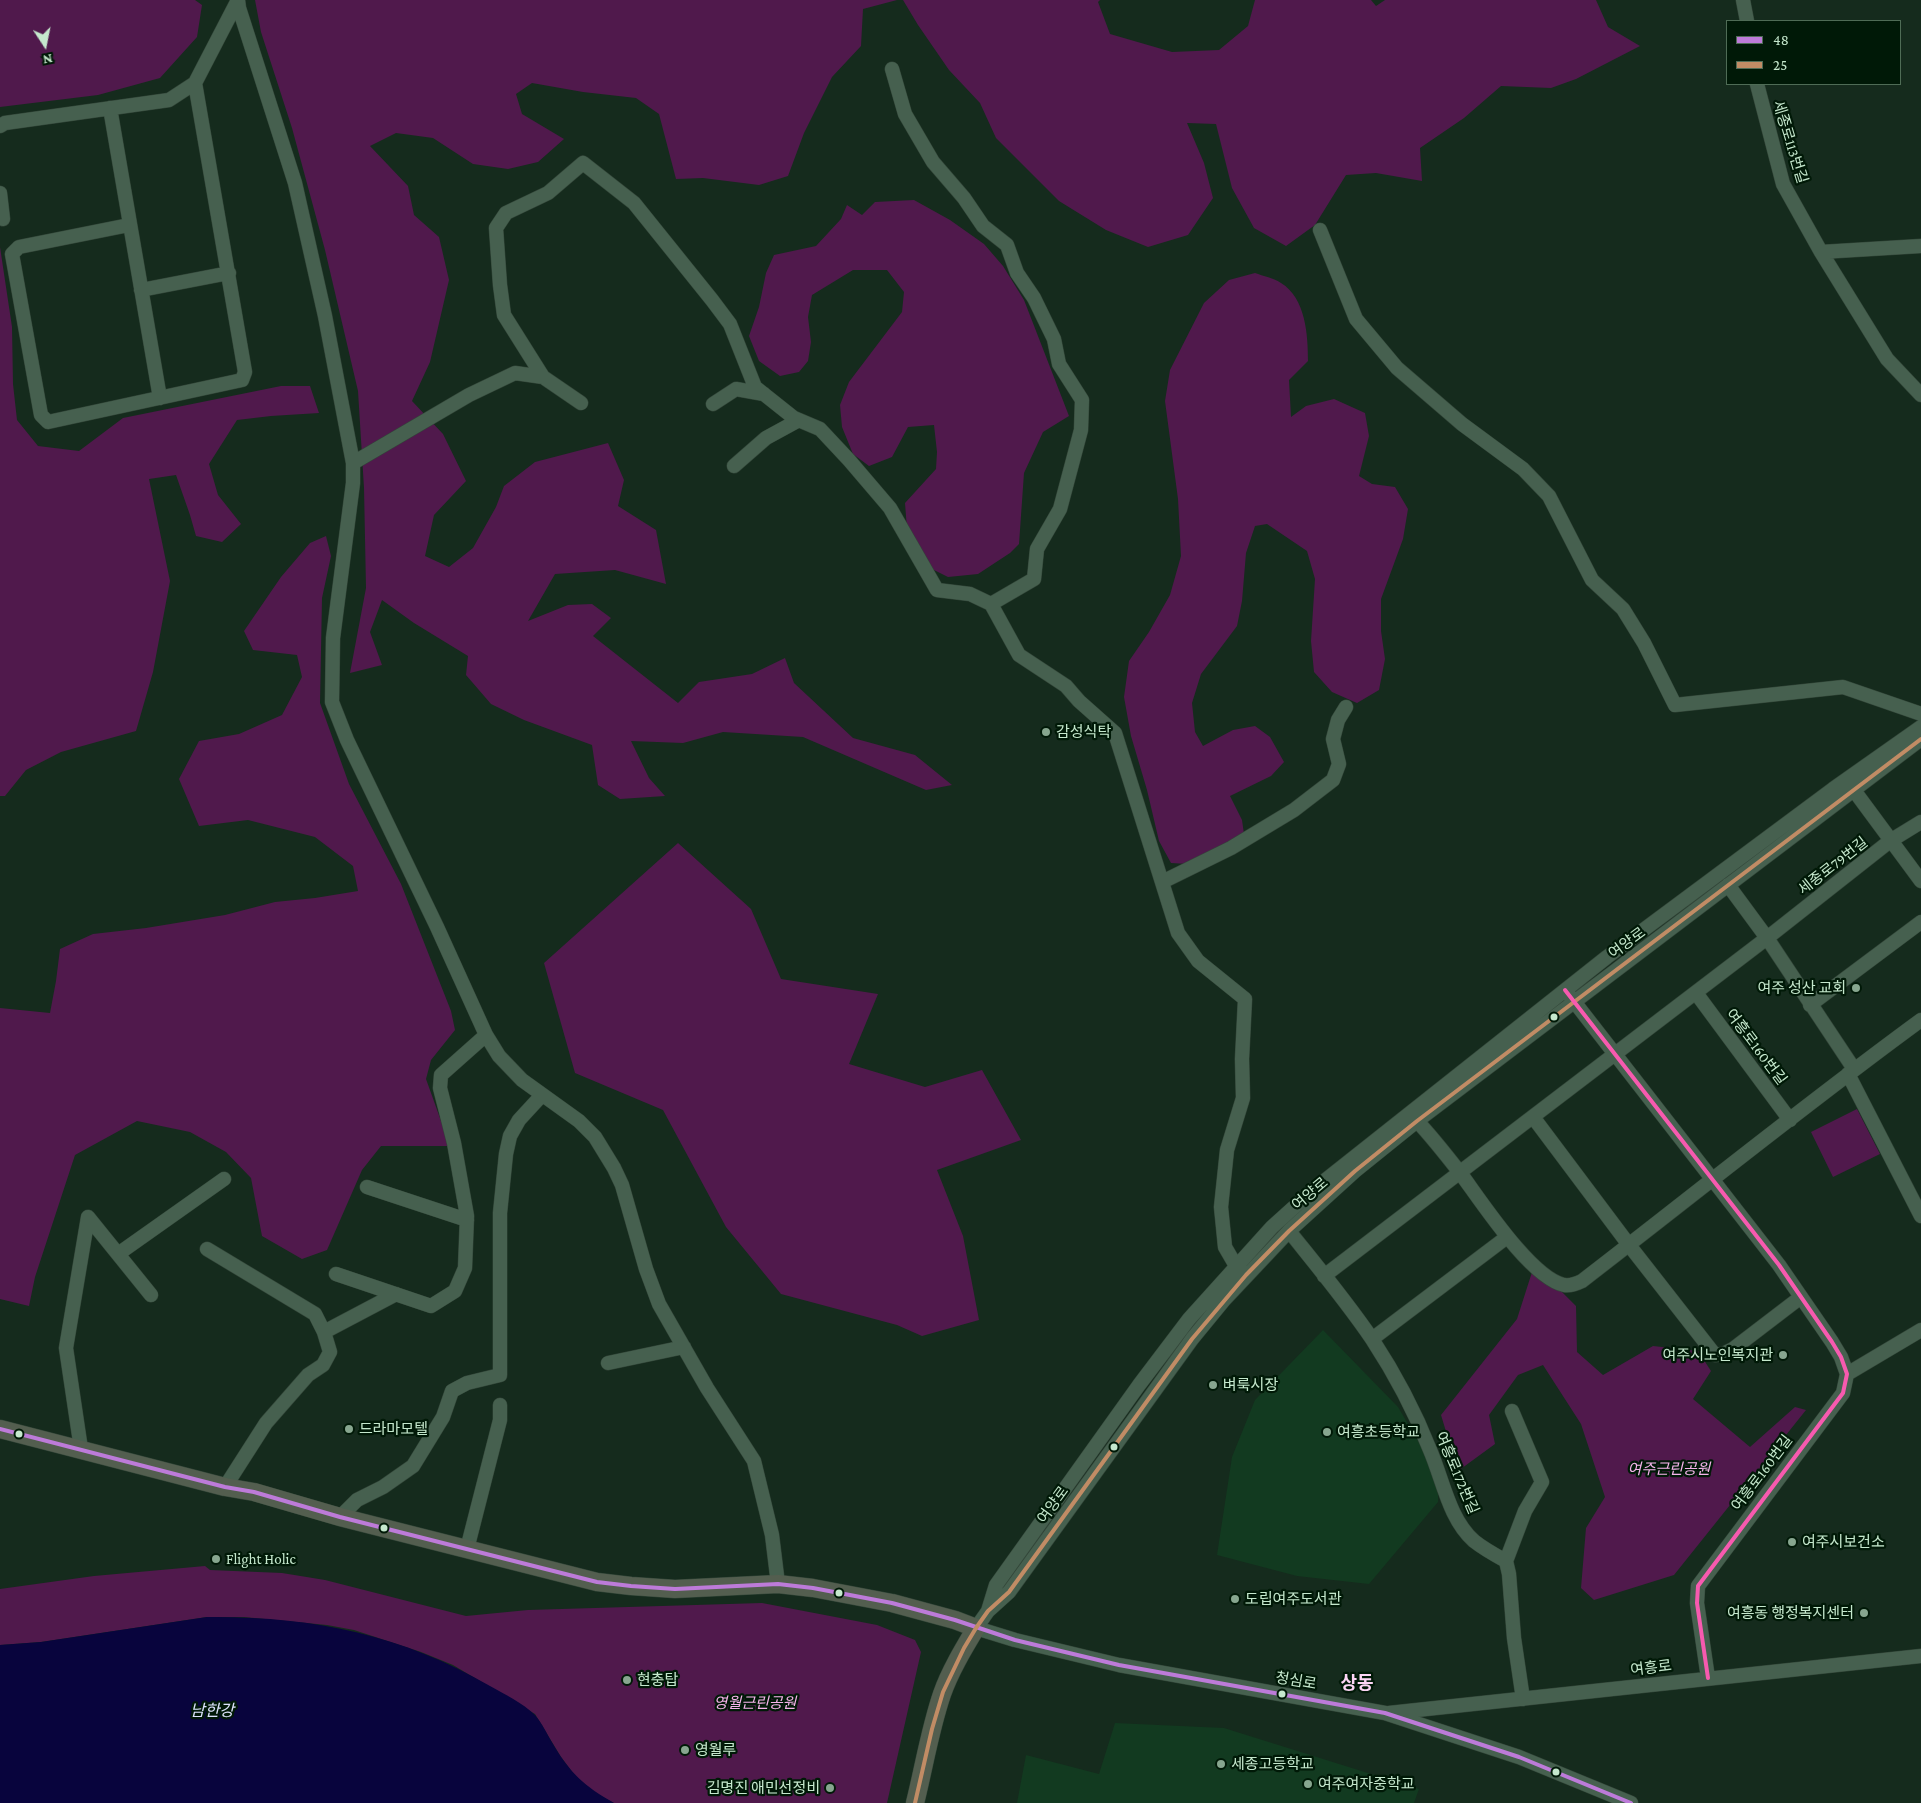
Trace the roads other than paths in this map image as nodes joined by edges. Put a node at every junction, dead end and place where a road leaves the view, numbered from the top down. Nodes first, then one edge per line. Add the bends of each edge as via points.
1 (238, 0) edge
2 (1743, 0) edge
3 (1747, 20) edge
4 (892, 69) dead end
5 (195, 83) junction
6 (1757, 85) edge
7 (110, 108) junction
8 (0, 126) edge
9 (0, 193) edge
10 (3, 219) dead end
11 (129, 225) junction
12 (1320, 230) dead end
13 (1921, 246) edge
14 (1821, 252) junction
15 (229, 273) junction
16 (141, 290) junction
17 (543, 377) junction
18 (765, 395) junction
19 (1921, 395) edge
20 (160, 398) junction
21 (581, 403) dead end
22 (713, 404) dead end
23 (799, 420) junction
24 (353, 463) junction
25 (734, 466) dead end
26 (991, 604) junction
27 (1346, 706) dead end
28 (1921, 714) edge
29 (1921, 726) edge
30 (1921, 739) edge
31 (1853, 789) junction
32 (1921, 822) edge
33 (1890, 841) junction
34 (1921, 881) edge
35 (1162, 882) junction
36 (1728, 886) junction
37 (1921, 922) edge
38 (1767, 938) junction
39 (1696, 993) junction
40 (1570, 996) junction
41 (1810, 1005) junction
42 (1921, 1020) edge
43 (486, 1035) junction
44 (1616, 1054) junction
45 (1851, 1072) junction
46 (542, 1095) junction
47 (1533, 1117) junction
48 (1790, 1120) junction
49 (1417, 1121) junction
50 (1460, 1173) junction
51 (224, 1179) dead end
52 (1713, 1180) junction
53 (367, 1186) dead end
54 (1921, 1216) edge
55 (467, 1220) junction
56 (1289, 1231) junction
57 (1507, 1238) junction
58 (1629, 1245) junction
59 (207, 1249) dead end
60 (118, 1254) junction
61 (1241, 1271) junction
62 (336, 1274) dead end
63 (1324, 1276) junction
64 (396, 1294) junction
65 (151, 1295) dead end
66 (1801, 1297) junction
67 (1921, 1330) edge
68 (324, 1332) junction
69 (1372, 1340) junction
70 (684, 1347) junction
71 (608, 1363) dead end
72 (1847, 1374) junction
73 (500, 1406) dead end
74 (1512, 1411) dead end
75 (0, 1429) edge
76 (81, 1449) junction
77 (225, 1486) junction
78 (340, 1517) junction
79 (466, 1549) junction
80 (1506, 1561) junction
81 (778, 1584) junction
82 (976, 1628) junction
83 (1921, 1656) edge
84 (1708, 1678) junction
85 (1523, 1699) junction
86 (1386, 1713) junction
87 (916, 1803) edge
88 (1631, 1803) edge

1 - 5 street
1 - 24 street via 294,183 325,316
2 - 3 street
4 - 26 street via 905,114 932,162 964,198 983,226 1007,245 1018,273 1054,339 1059,364 1082,400 1081,430 1060,509 1038,549 1034,579
5 - 7 street via 169,100
5 - 15 street
6 - 14 street, 세종로113번길 via 1783,184
7 - 8 street
7 - 11 street
9 - 10 street
11 - 16 street
11 - 20 street via 19,246 12,254 41,415 48,422
12 - 28 street via 1356,319 1397,368 1462,424 1523,469 1549,496 1592,580 1623,609 1675,705 1843,687
13 - 14 street
14 - 19 street, 세종로113번길 via 1887,359
15 - 16 street
15 - 20 street via 245,372 242,380
16 - 20 street
17 - 18 street via 504,315 496,228 506,214 548,192 583,163 634,202 712,300 730,324 755,387
17 - 21 street
17 - 24 street via 515,373 469,395
18 - 22 street via 736,389
18 - 23 street
23 - 25 street via 766,438
23 - 26 street via 820,430 890,508 937,590 970,594
24 - 43 street via 333,638 332,702
26 - 35 street via 1019,655 1066,686 1115,733
27 - 35 street via 1333,739 1339,764 1332,780 1294,810 1231,848
29 - 40 street, 여양로 via 1607,957
30 - 31 street, 여양로
31 - 33 street
31 - 36 street, 여양로
32 - 33 street, 세종로79번길
33 - 34 street
33 - 38 street, 세종로79번길
35 - 61 street via 1178,933 1198,961 1245,999 1244,1098 1227,1150 1221,1207 1225,1247
36 - 38 street
36 - 40 street, 여양로
37 - 41 street
38 - 39 street
38 - 41 street
39 - 44 street
39 - 48 street, 여흥로160번길
40 - 44 street
40 - 49 street, 여양로
40 - 61 street, 여양로 via 1313,1190 1272,1226
41 - 45 street
42 - 45 street
43 - 46 street via 499,1056
43 - 55 street via 441,1075 440,1088 454,1143
44 - 47 street
44 - 52 street
45 - 48 street
45 - 54 street
46 - 70 street via 579,1121 604,1149 622,1185 659,1304
46 - 78 street via 519,1120 510,1136 506,1154 500,1213 500,1375 467,1382 452,1391 443,1417 413,1466 357,1500
47 - 50 street
47 - 58 street
48 - 52 street
49 - 50 street
49 - 56 street, 여양로
50 - 57 street
50 - 63 street
51 - 60 street
52 - 58 street
52 - 66 street
53 - 55 street
55 - 64 street via 465,1268 455,1291 431,1306
56 - 61 street, 여양로
56 - 63 street, 여흥로172번길
57 - 58 street via 1544,1273 1564,1285 1582,1281
57 - 69 street
58 - 66 street via 1715,1354 1733,1349
59 - 68 street via 315,1314
60 - 65 street
60 - 76 street via 88,1218 66,1348
61 - 82 street, 여양로 via 1009,1592 988,1611
62 - 64 street
63 - 69 street, 여흥로172번길
64 - 68 street
66 - 72 street via 1832,1342
67 - 72 street
68 - 77 street via 330,1352 323,1364 308,1375 266,1423
69 - 80 street, 여흥로172번길 via 1414,1412 1445,1492 1462,1525 1473,1540
70 - 71 street
70 - 81 street via 754,1461 772,1535
72 - 84 street, 여흥로160번길 via 1843,1392 1698,1586 1697,1602
73 - 79 street via 500,1420
74 - 80 street via 1542,1482 1525,1510
75 - 76 main road
76 - 77 main road
77 - 78 main road
78 - 79 main road
79 - 81 main road via 597,1582 631,1586 675,1589
80 - 85 street
81 - 82 main road via 892,1603
82 - 86 street, 청심로 via 1119,1665
82 - 87 main road, 여양로 via 943,1692
83 - 84 street, 여흥로
84 - 85 street, 여흥로
85 - 86 street, 여흥로
86 - 88 street, 청심로 via 1519,1757

